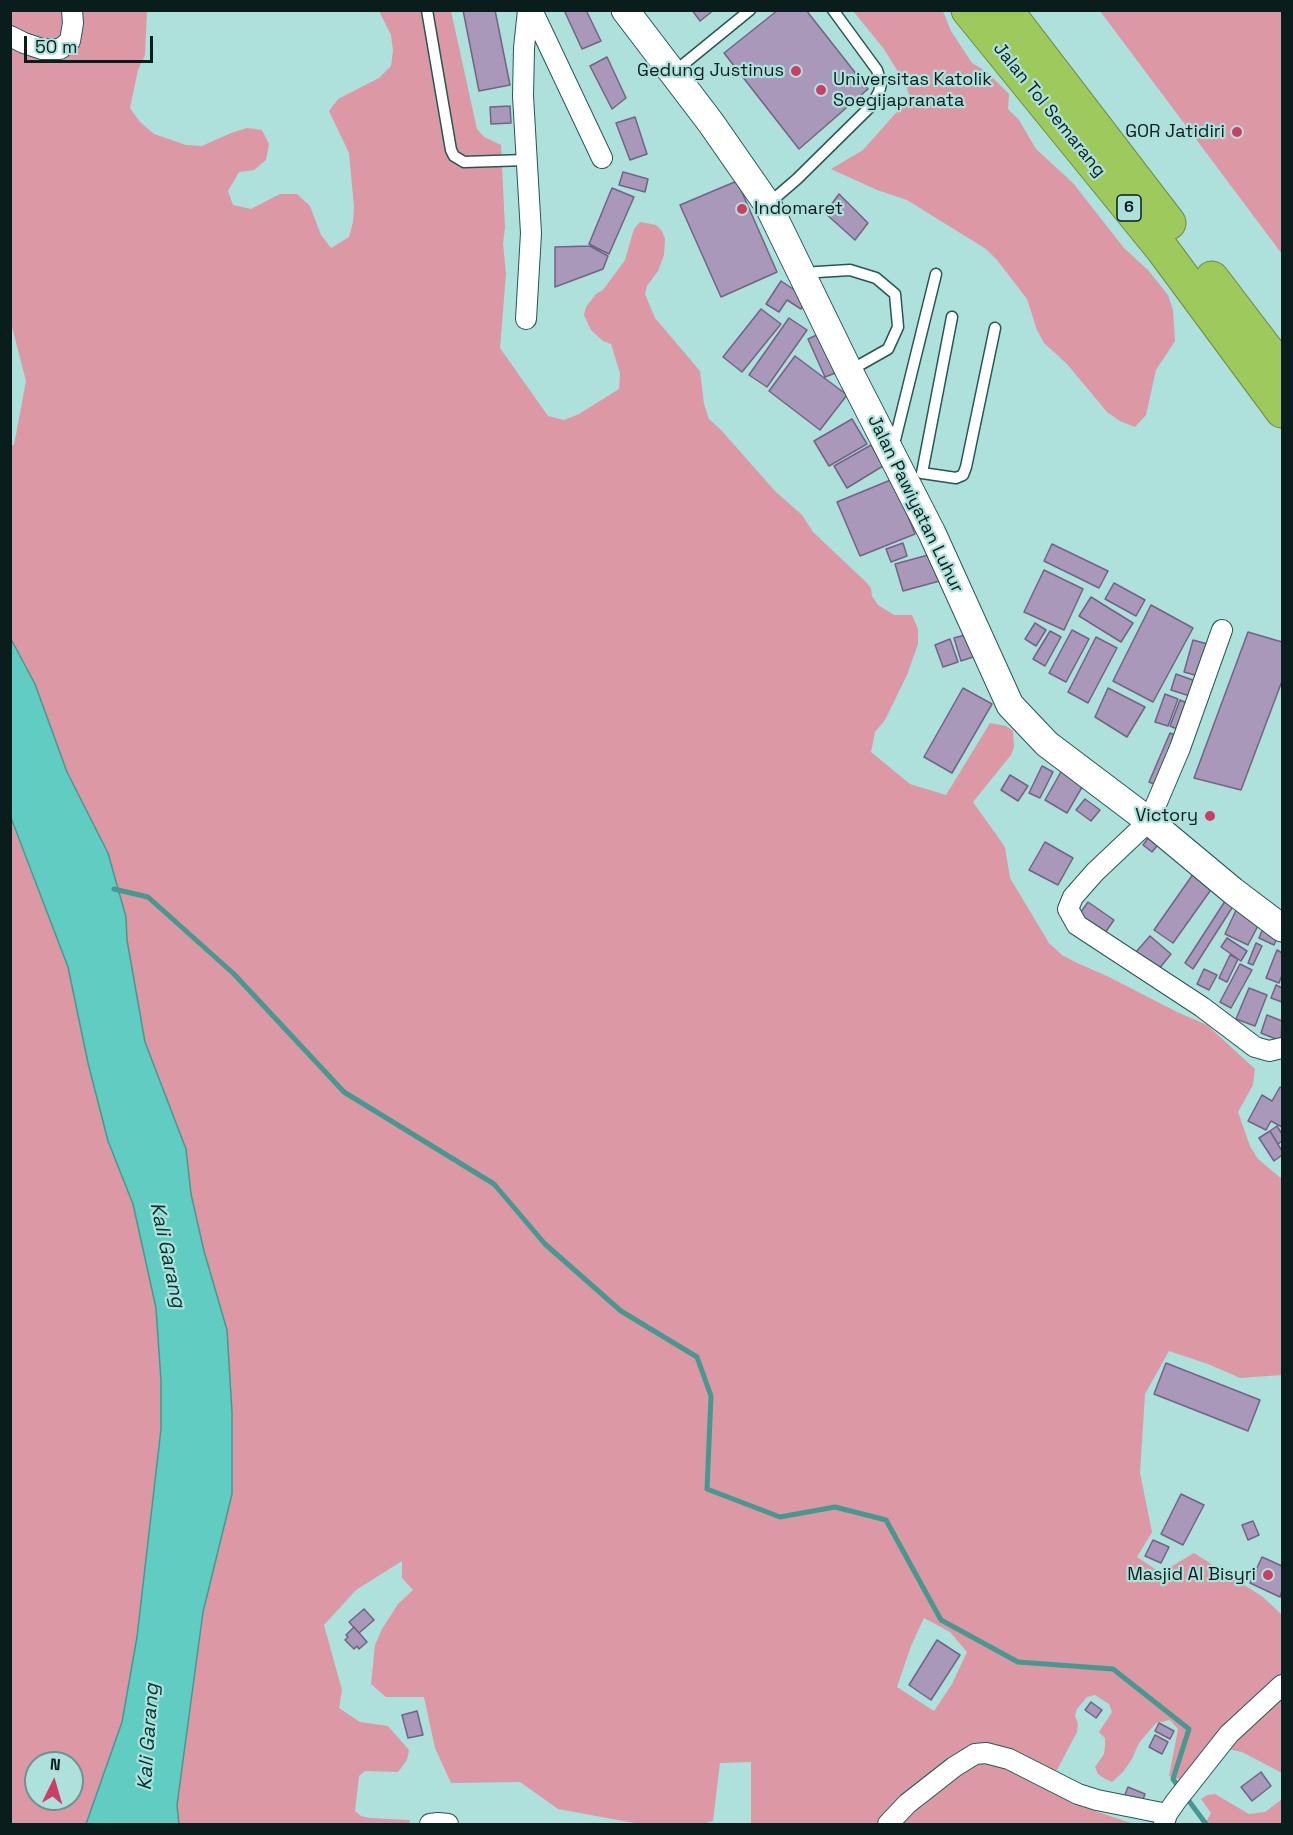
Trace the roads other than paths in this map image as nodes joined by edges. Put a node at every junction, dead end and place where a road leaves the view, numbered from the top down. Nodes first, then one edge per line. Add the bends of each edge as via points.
1 (72, 10) edge
2 (426, 10) edge
3 (530, 10) edge
4 (625, 10) edge
5 (750, 10) edge
6 (833, 10) edge
7 (968, 10) edge
8 (1006, 10) edge
9 (10, 36) edge
10 (674, 72) junction
11 (602, 158) dead end
12 (526, 160) junction
13 (768, 205) junction
14 (801, 273) junction
15 (936, 274) dead end
16 (952, 317) dead end
17 (526, 319) dead end
18 (995, 328) dead end
19 (1282, 370) edge
20 (849, 371) junction
21 (1282, 411) edge
22 (892, 454) junction
23 (914, 478) junction
24 (1222, 630) dead end
25 (1149, 821) junction
26 (1282, 928) edge
27 (1282, 1047) edge
28 (1282, 1685) edge
29 (1169, 1813) edge
30 (430, 1824) edge
31 (448, 1824) edge
32 (888, 1824) edge

1 - 9 street via 70,41 60,49 42,49
2 - 12 lane via 454,156 464,162
3 - 11 street
3 - 12 street via 524,48
4 - 10 main road, Jalan Pawiyatan Luhur
5 - 10 lane
6 - 13 lane via 877,69 879,92 871,106
7 - 21 highway, Jalan Tol Semarang / 6 via 1163,250
8 - 19 highway, Jalan Tol Semarang / 6
10 - 13 main road, Jalan Pawiyatan Luhur
12 - 17 street via 531,233
13 - 14 main road, Jalan Pawiyatan Luhur
14 - 20 main road, Jalan Pawiyatan Luhur
14 - 20 lane via 850,270 876,278 895,294 898,327 888,349
15 - 22 lane
16 - 23 lane
18 - 23 lane via 963,475
20 - 22 main road, Jalan Pawiyatan Luhur
22 - 23 main road, Jalan Pawiyatan Luhur
23 - 25 main road, Jalan Pawiyatan Luhur via 932,533 1010,705 1047,744
24 - 25 street
25 - 26 main road, Jalan Pawiyatan Luhur
25 - 27 street via 1072,897 1068,909 1071,917 1077,925 1202,1007 1255,1047 1269,1051
28 - 29 street via 1229,1734
29 - 32 street via 1078,1794 1009,1759 986,1753 975,1754 954,1767
30 - 31 street

